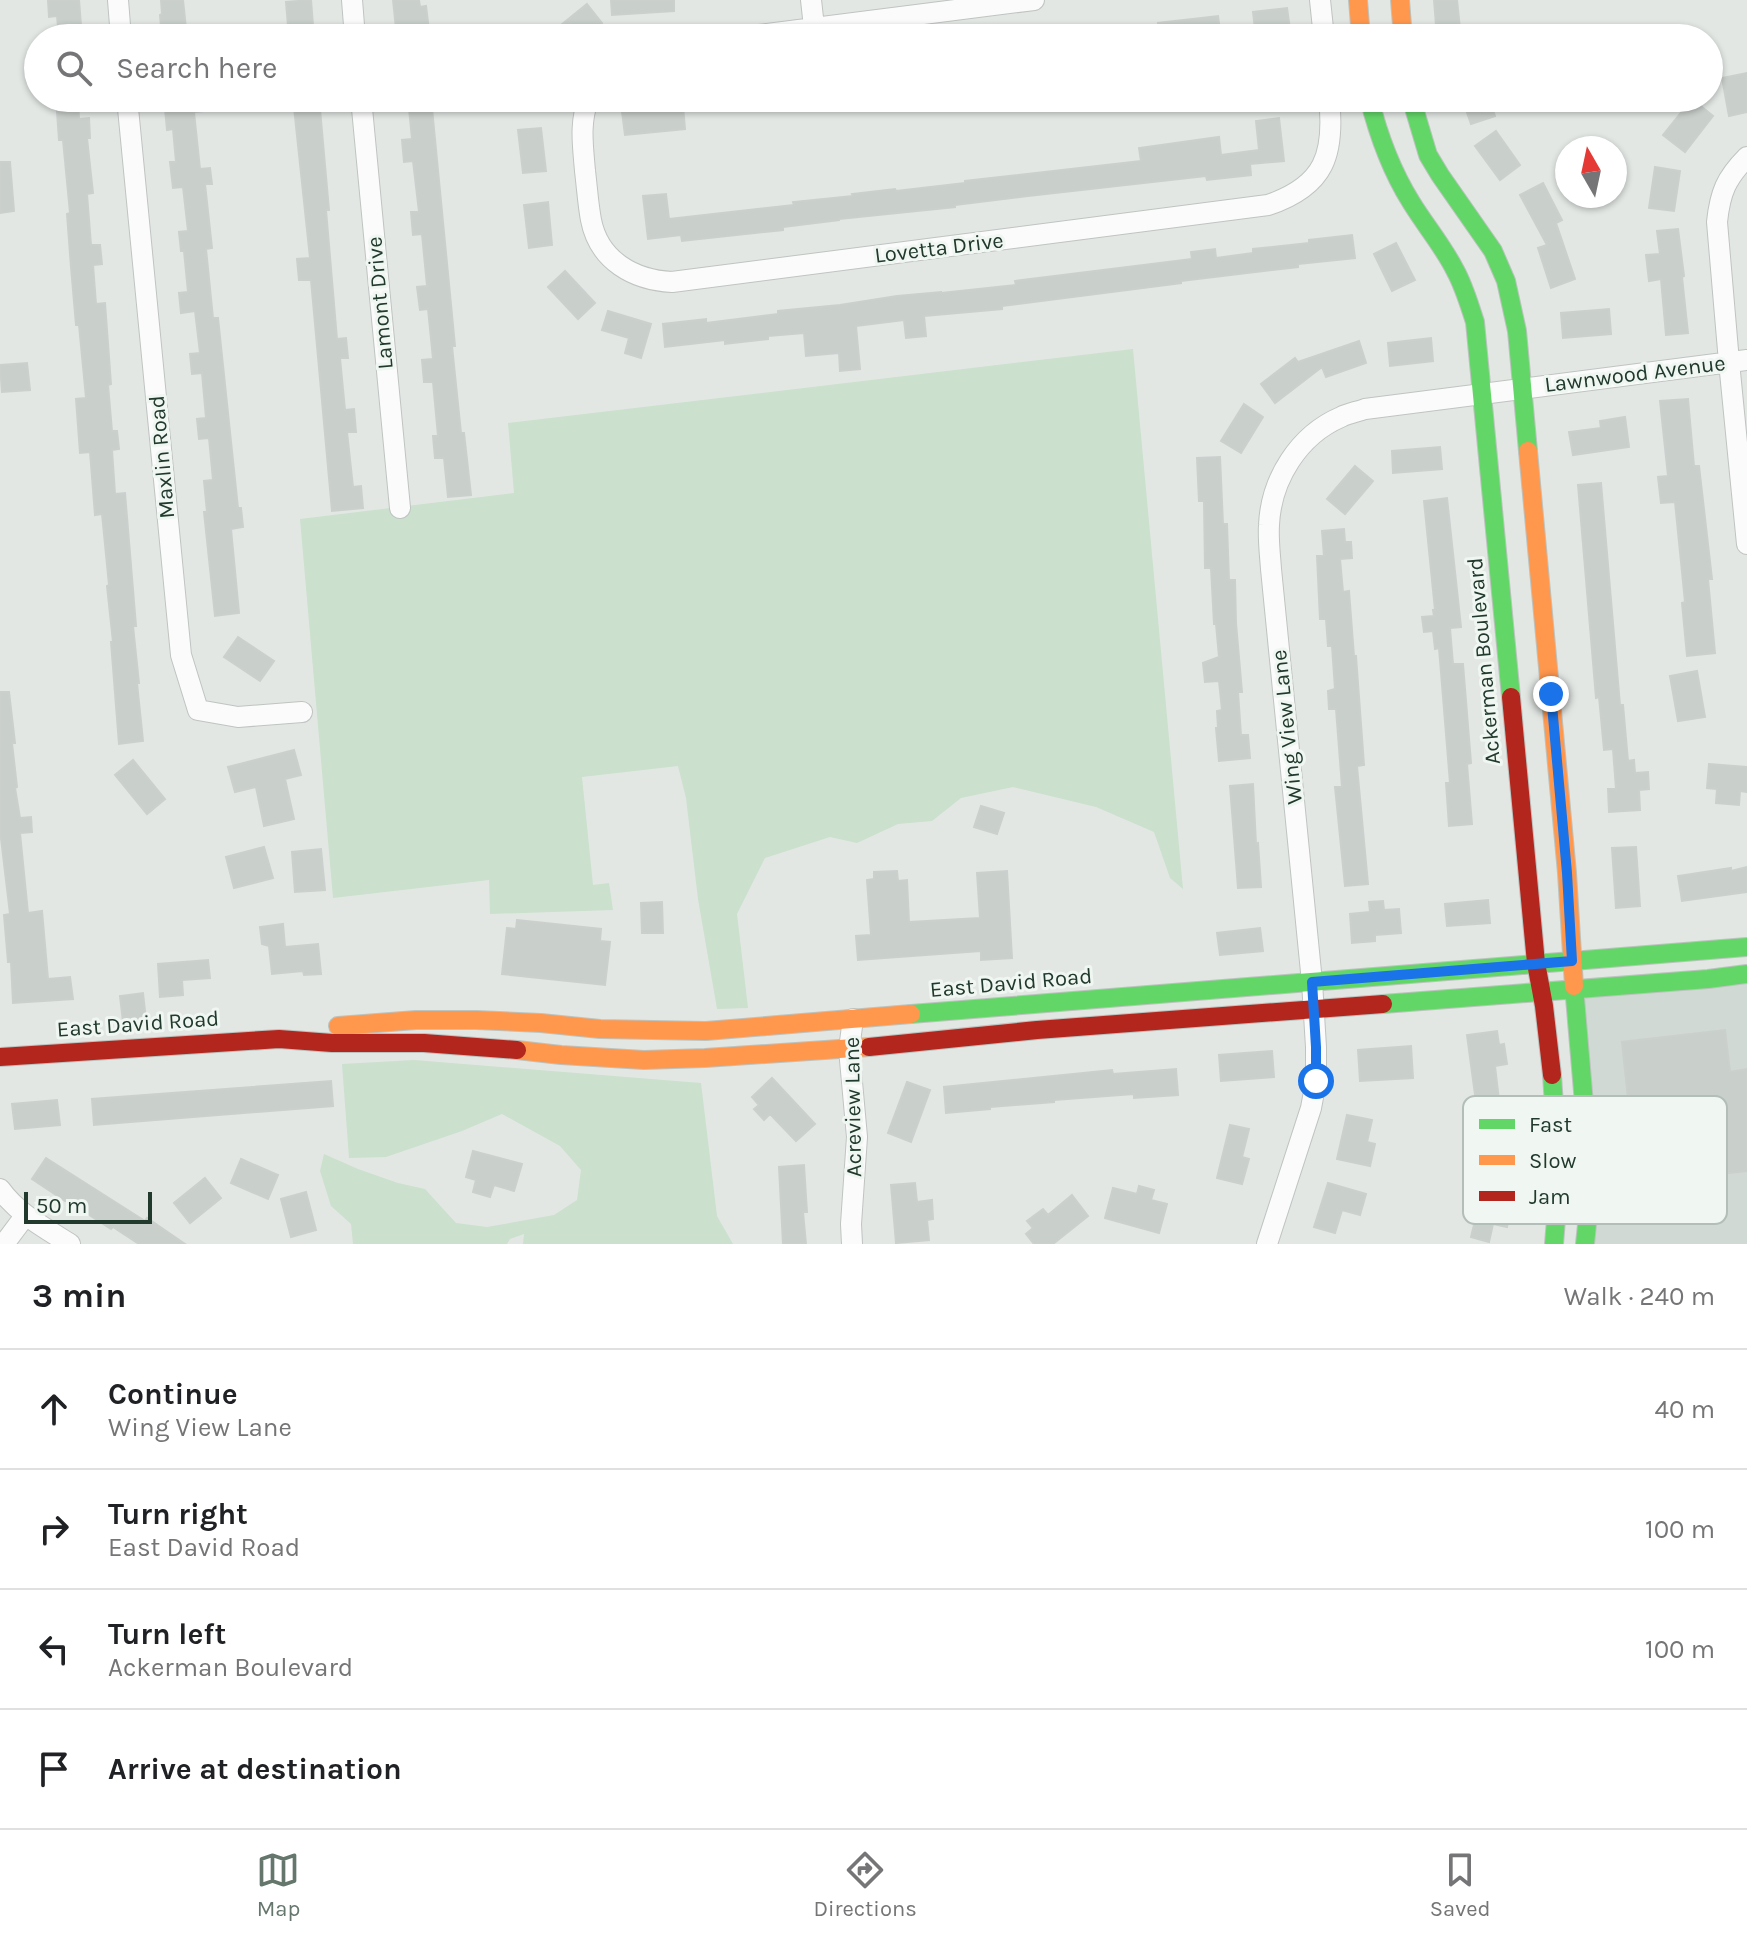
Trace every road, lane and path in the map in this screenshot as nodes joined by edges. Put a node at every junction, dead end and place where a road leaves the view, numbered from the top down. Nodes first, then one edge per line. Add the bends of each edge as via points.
1 (118, 0) edge
2 (352, 0) edge
3 (811, 0) edge
4 (1034, 0) edge
5 (1320, 0) edge
6 (1358, 0) edge
7 (1400, 0) edge
8 (120, 24) edge
9 (354, 24) edge
10 (814, 24) edge
11 (838, 24) edge
12 (1323, 24) edge
13 (1360, 24) edge
14 (1402, 24) edge
15 (128, 112) edge
16 (362, 112) edge
17 (584, 112) edge
18 (1330, 112) edge
19 (1372, 112) edge
20 (1415, 112) edge
21 (1741, 163) edge
22 (1738, 361) edge
23 (1523, 388) junction
24 (1482, 394) junction
25 (400, 508) dead end
26 (1747, 544) edge
27 (302, 712) dead end
28 (1747, 947) edge
29 (1572, 961) junction
30 (1536, 963) junction
31 (1747, 974) edge
32 (1312, 982) junction
33 (1574, 989) junction
34 (1543, 992) junction
35 (1313, 1011) junction
36 (853, 1019) junction
37 (732, 1029) junction
38 (279, 1039) junction
39 (849, 1049) junction
40 (0, 1057) edge
41 (1553, 1096) edge
42 (1582, 1096) edge
43 (0, 1189) edge
44 (25, 1216) junction
45 (1557, 1224) edge
46 (1587, 1224) edge
47 (4, 1244) edge
48 (70, 1244) edge
49 (852, 1244) edge
50 (1267, 1244) edge
51 (1554, 1244) edge
52 (1585, 1244) edge

1 - 8 street
2 - 9 street
3 - 10 street
4 - 11 street
5 - 12 street
6 - 13 street
7 - 14 street
15 - 27 street, Maxlin Road via 181,655 198,710 238,717
16 - 25 street, Lamont Drive
17 - 18 street, Lovetta Drive via 587,192 598,240 625,269 672,282 1268,205 1287,199 1315,178 1331,139
19 - 24 street, Ackerman Boulevard via 1411,201 1462,283 1475,322
20 - 23 street via 1432,162 1500,266 1510,293
21 - 22 street via 1725,185 1717,222
22 - 23 street, Lawnwood Avenue
22 - 26 street
23 - 24 street, Wing View Lane
23 - 29 street
24 - 30 street, Ackerman Boulevard
24 - 32 street, Wing View Lane via 1365,409 1341,417 1304,441 1289,460 1271,506 1271,569
28 - 29 street, East David Road
29 - 30 street, East David Road
29 - 33 street
30 - 32 street, East David Road
30 - 34 street, Ackerman Boulevard
31 - 33 street, East David Road
32 - 35 street, Wing View Lane
32 - 36 street, East David Road
33 - 34 street, East David Road
33 - 42 street
34 - 35 street, East David Road
34 - 41 street, Ackerman Boulevard
35 - 39 street, East David Road
35 - 50 street, Wing View Lane via 1316,1081 1311,1108
36 - 37 street, East David Road
36 - 39 street, Acreview Lane
37 - 38 street, East David Road via 416,1020 330,1027
37 - 39 street via 763,1036 815,1032
38 - 39 street, East David Road via 496,1047 644,1060
38 - 40 street, East David Road
39 - 49 street, Acreview Lane via 857,1137
43 - 44 street
44 - 47 street
44 - 48 street
45 - 51 street, Ackerman Boulevard
46 - 52 street

